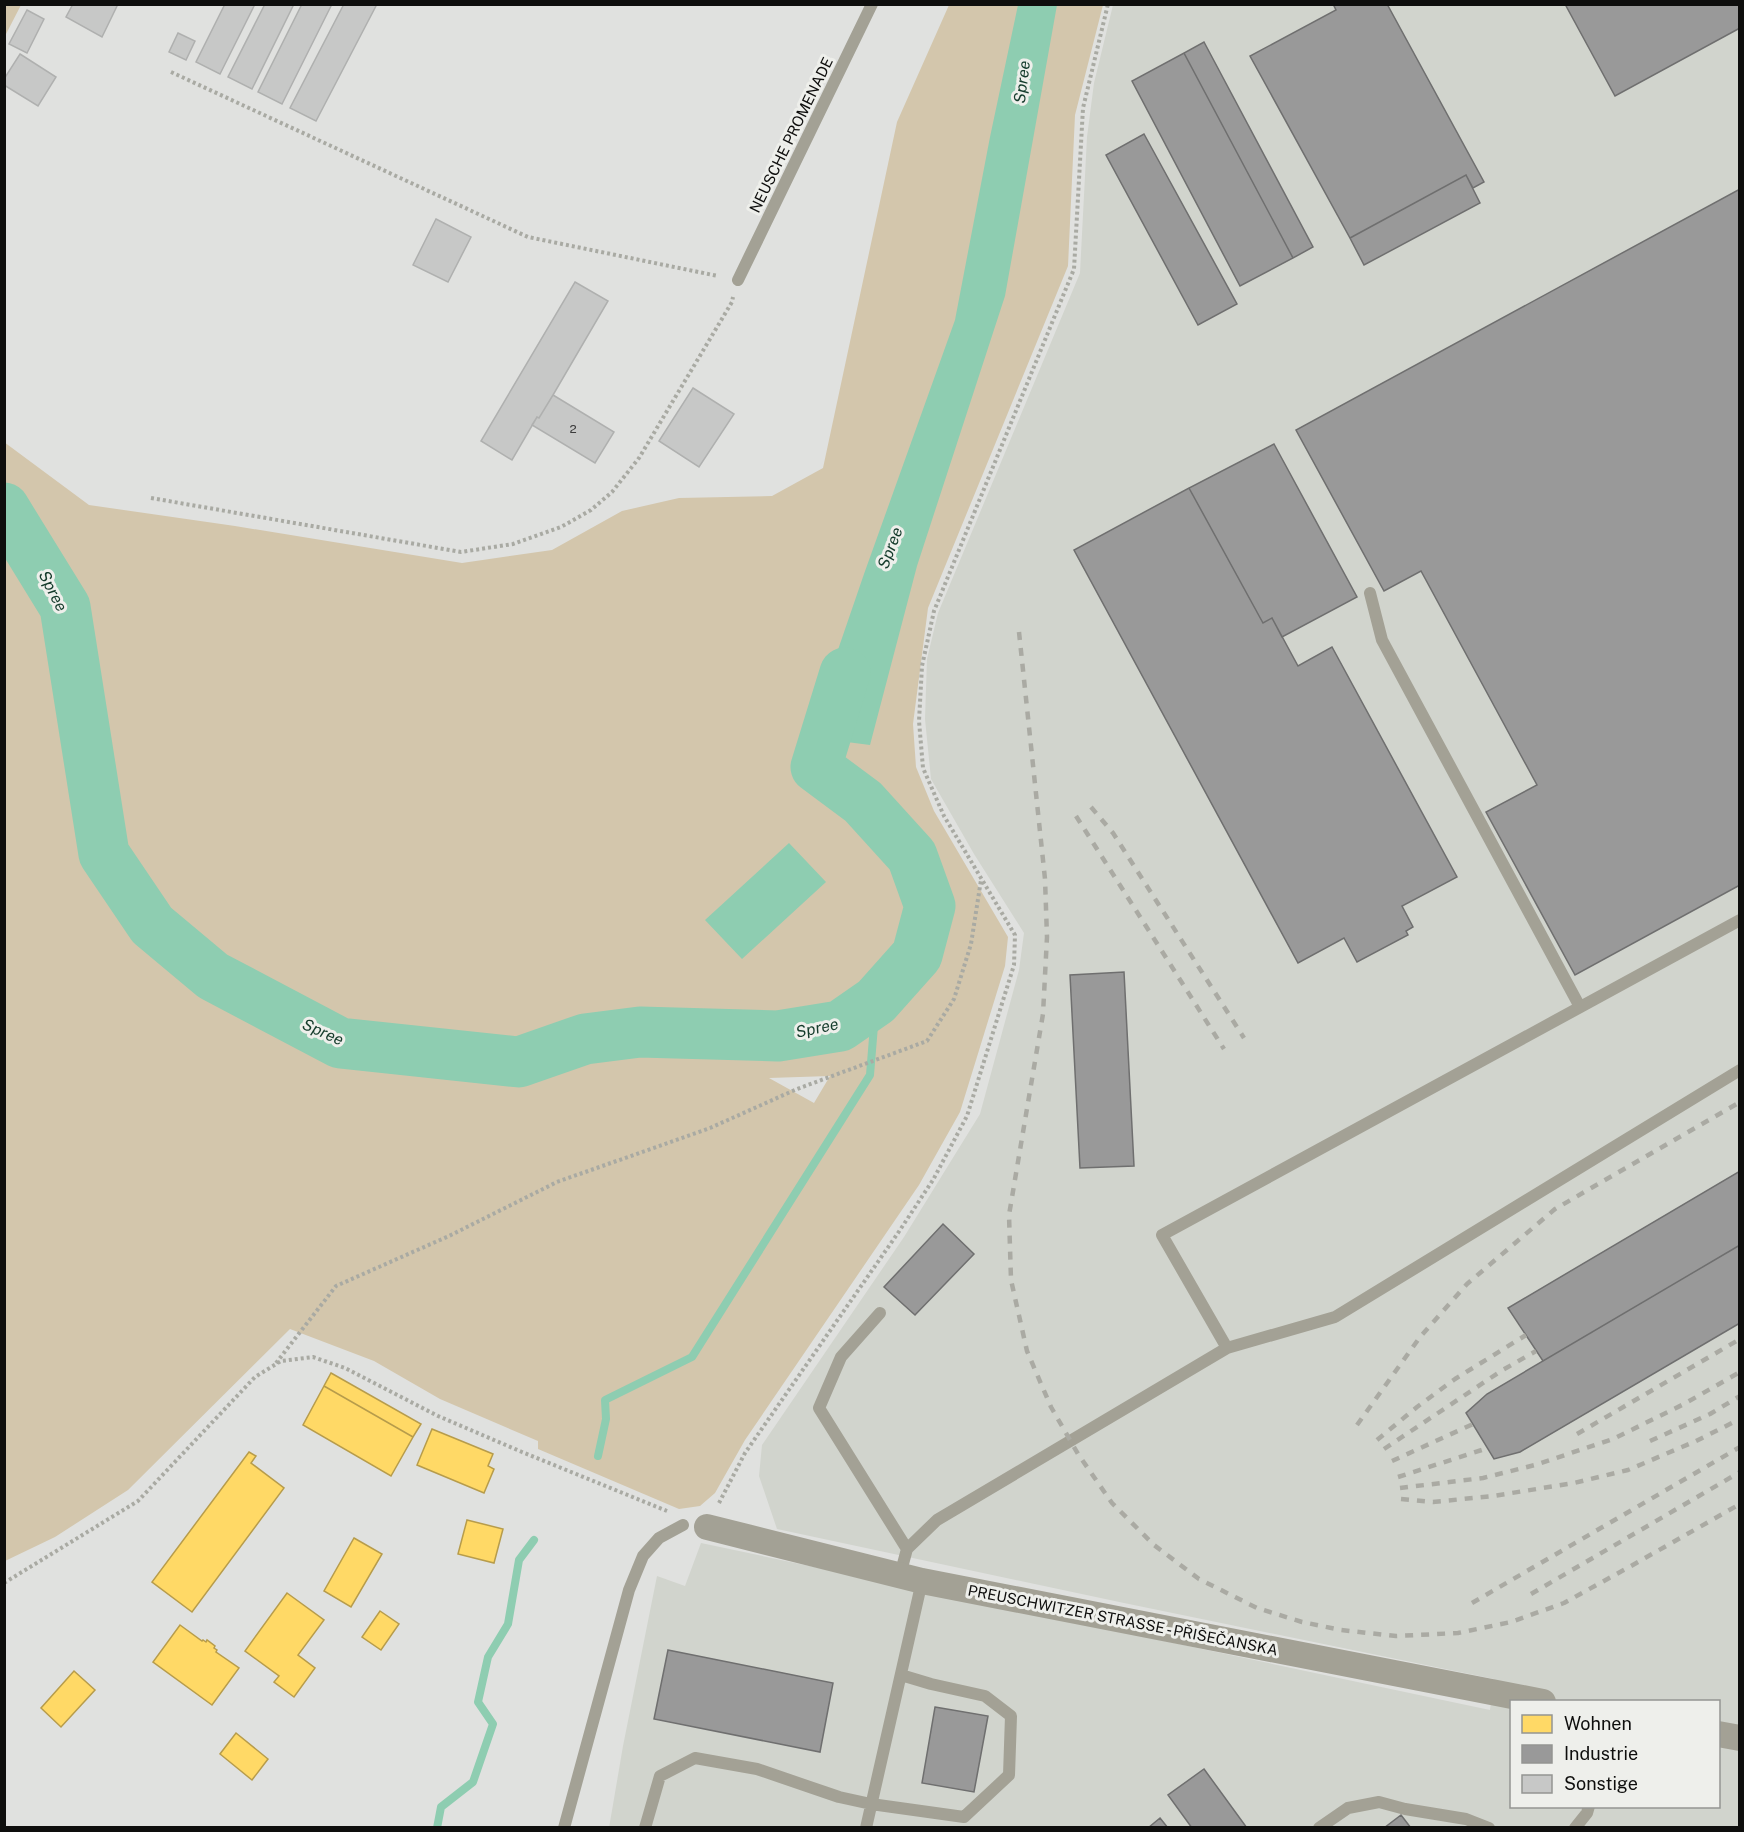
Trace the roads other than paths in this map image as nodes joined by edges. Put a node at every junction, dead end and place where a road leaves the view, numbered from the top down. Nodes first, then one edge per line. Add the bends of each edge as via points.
1 (872, 4) edge
2 (738, 280) road end
3 (1370, 593) dead end
4 (1740, 920) edge
5 (1580, 1007) junction
6 (1740, 1070) edge
7 (880, 1313) dead end
8 (1227, 1348) junction
9 (695, 1526) joint
10 (907, 1549) junction
11 (911, 1578) junction
12 (901, 1675) junction
13 (1538, 1700) edge
14 (1720, 1734) edge
15 (1740, 1738) edge
16 (871, 1804) junction
17 (1588, 1808) edge
18 (564, 1827) edge
19 (645, 1827) edge
20 (866, 1827) edge
21 (1319, 1827) edge
22 (1488, 1827) edge
23 (1575, 1827) edge

1 - 2 lane, NEUSCHE PROMENADE
3 - 5 lane via 1382,640
4 - 5 lane
5 - 8 lane via 1162,1235
6 - 8 lane via 1335,1317
7 - 10 lane via 841,1357 819,1408
8 - 10 lane via 937,1520
9 - 11 street, PREUSCHWITZER STRASSE - PŘIŠEČANSKA
9 - 18 lane via 659,1538 643,1556 629,1590
10 - 11 lane
11 - 12 lane
11 - 13 street, PREUSCHWITZER STRASSE - PŘIŠEČANSKA
12 - 16 lane
12 - 16 lane via 985,1696 1011,1716 1009,1775 964,1817
14 - 15 street
16 - 19 lane via 757,1769 695,1758 660,1776
16 - 20 lane
17 - 23 lane
21 - 22 lane via 1348,1808 1379,1802

